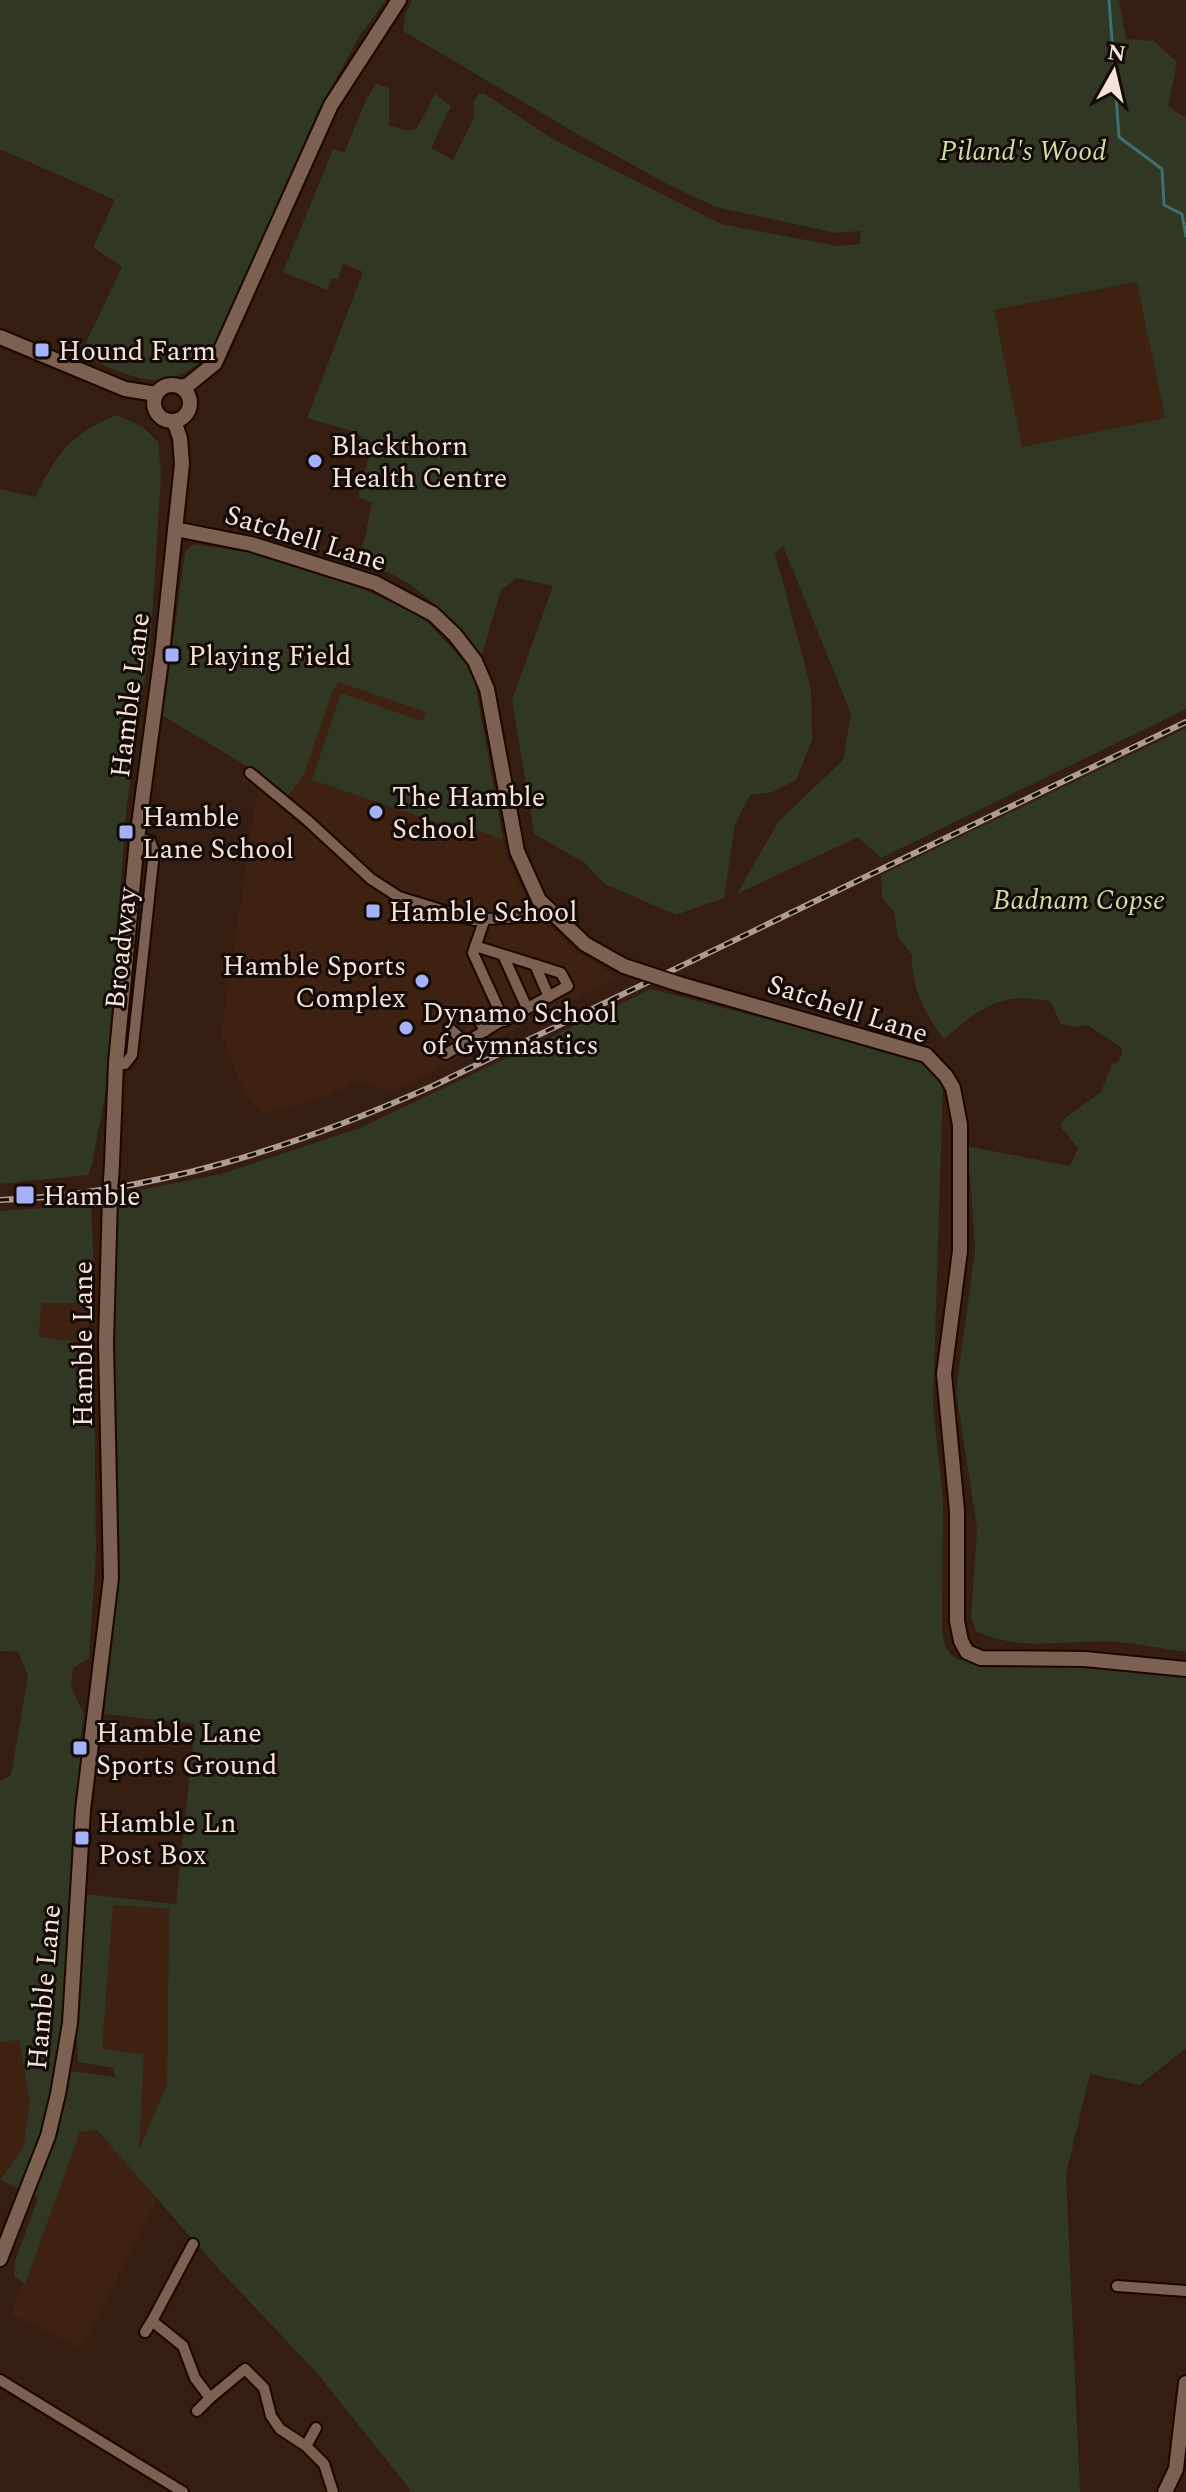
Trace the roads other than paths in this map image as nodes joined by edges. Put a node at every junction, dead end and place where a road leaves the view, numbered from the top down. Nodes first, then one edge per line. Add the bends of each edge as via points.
1 (399, 0) edge
2 (0, 337) edge
3 (210, 369) junction
4 (181, 387) junction
5 (125, 389) junction
6 (156, 394) junction
7 (190, 405) junction
8 (157, 413) junction
9 (174, 421) junction
10 (175, 529) junction
11 (250, 773) dead end
12 (547, 907) junction
13 (484, 921) junction
14 (475, 946) junction
15 (503, 955) junction
16 (535, 965) junction
17 (549, 997) junction
18 (527, 1008) junction
19 (476, 1014) dead end
20 (503, 1020) junction
21 (449, 1028) dead end
22 (485, 1031) junction
23 (465, 1042) junction
24 (430, 1045) dead end
25 (1186, 1669) edge
26 (193, 2244) dead end
27 (0, 2259) edge
28 (1117, 2286) dead end
29 (1186, 2291) edge
30 (152, 2321) junction
31 (145, 2332) dead end
32 (0, 2380) edge
33 (1185, 2391) edge
34 (210, 2398) junction
35 (197, 2411) dead end
36 (316, 2428) dead end
37 (306, 2446) junction
38 (183, 2492) edge
39 (333, 2492) edge
40 (1165, 2492) edge

1 - 3 main road via 331,105
2 - 5 main road
3 - 4 main road
3 - 7 main road
4 - 6 main road via 168,385
4 - 7 main road
5 - 6 main road
5 - 8 main road
6 - 8 main road
7 - 9 main road
8 - 9 main road
9 - 10 main road, Hamble Lane via 182,464
10 - 12 main road, Satchell Lane via 251,544 375,583 433,614 455,635 487,689 517,851
10 - 27 main road, Hamble Lane, bridge via 116,1063 106,1343 111,1578 83,1810 70,2023 48,2136
11 - 13 street via 371,879 399,897
12 - 13 street
12 - 25 main road, Satchell Lane, bridge via 585,944 624,966 926,1055 946,1076 960,1125 960,1251 944,1374 957,1511 961,1641 967,1652 981,1658 1085,1659
13 - 14 street
14 - 15 street
14 - 20 street via 473,953
15 - 16 street
15 - 18 street
16 - 17 street
16 - 17 street via 561,973 568,986
17 - 18 street
18 - 20 street
19 - 22 street
20 - 22 street
21 - 23 street
22 - 23 street
23 - 24 street via 446,1054
26 - 30 street
28 - 29 street
30 - 31 street
30 - 34 street via 183,2346 195,2378
32 - 38 street
33 - 40 main road via 1176,2469
34 - 35 street
34 - 37 street via 248,2364 280,2429
36 - 37 street
37 - 39 street via 324,2464

